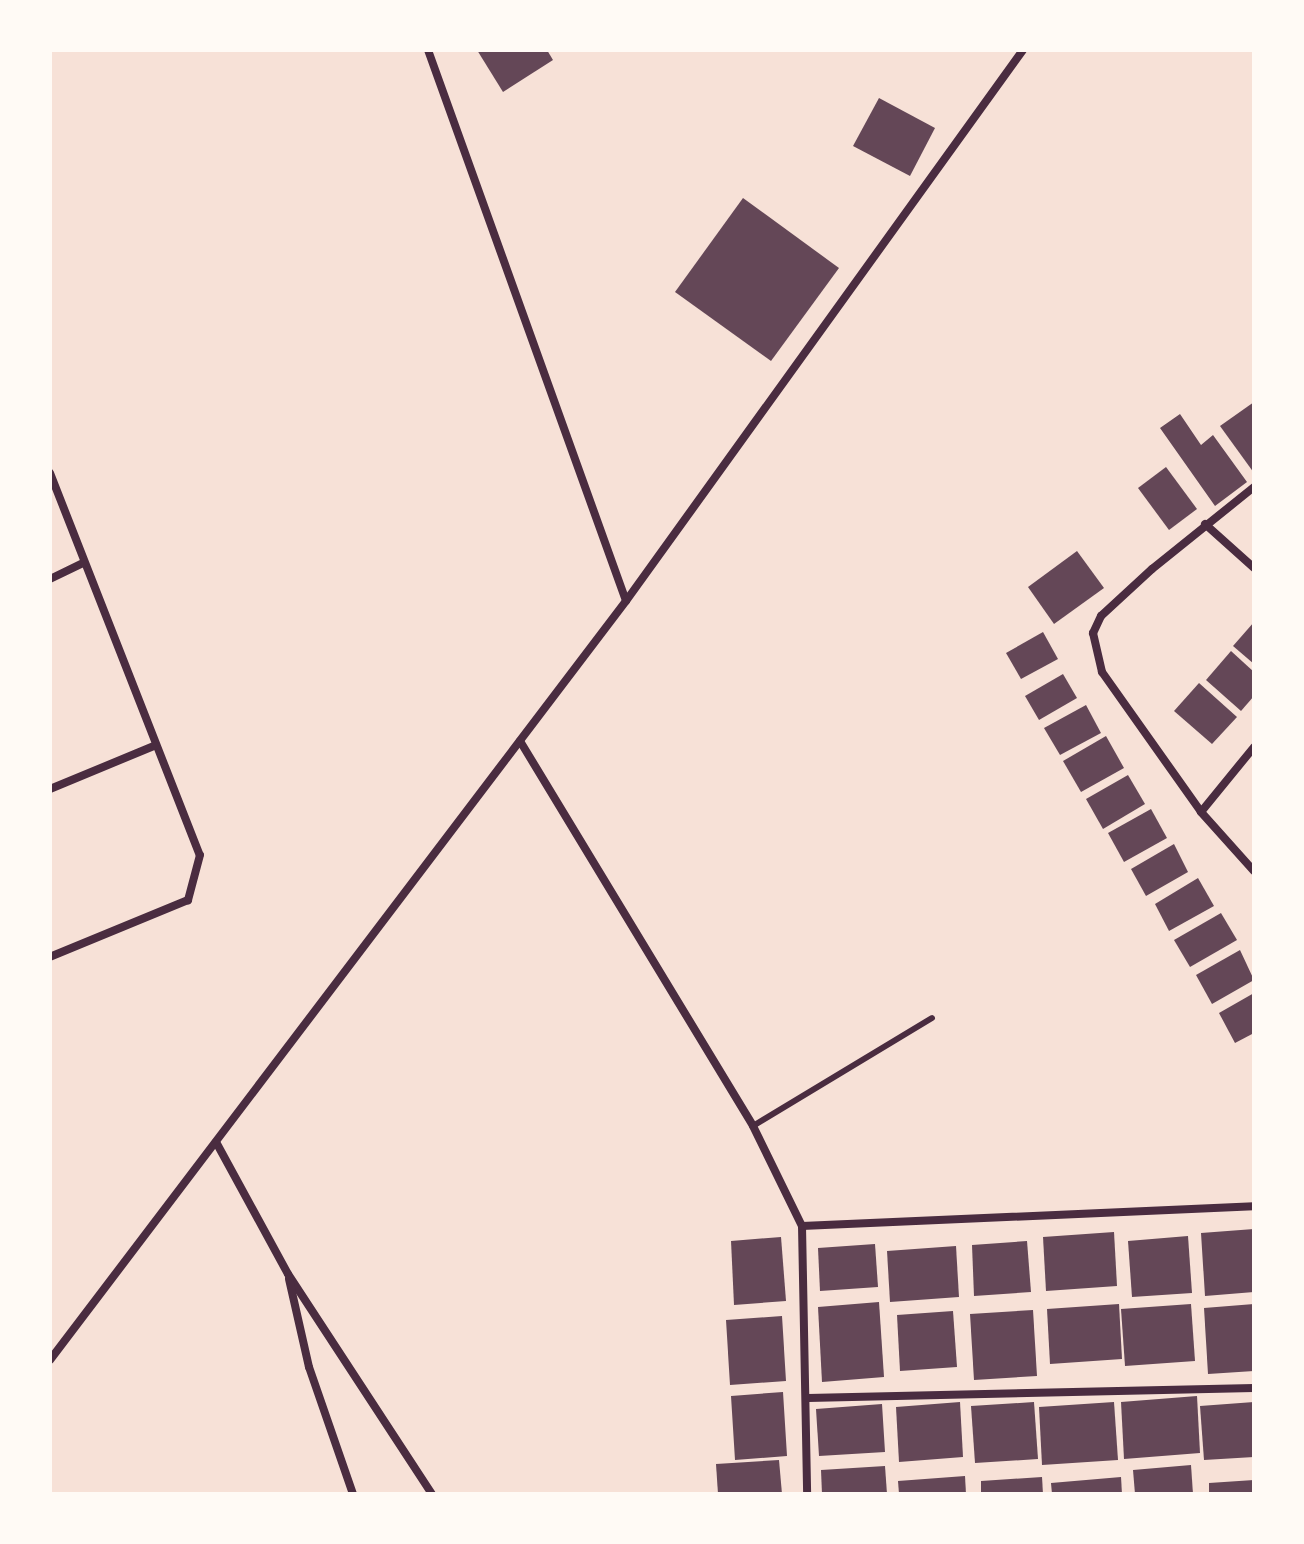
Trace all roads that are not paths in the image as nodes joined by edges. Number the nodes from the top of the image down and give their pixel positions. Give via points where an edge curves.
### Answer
1 (428, 50) edge
2 (1023, 50) edge
3 (50, 473) edge
4 (1254, 487) edge
5 (1205, 524) junction
6 (83, 563) junction
7 (1254, 568) edge
8 (50, 579) edge
9 (626, 601) junction
10 (520, 741) junction
11 (154, 746) junction
12 (1254, 747) edge
13 (50, 789) edge
14 (1201, 812) junction
15 (1254, 871) edge
16 (50, 957) edge
17 (932, 1018) dead end
18 (753, 1126) junction
19 (216, 1142) junction
20 (1254, 1206) edge
21 (802, 1226) junction
22 (288, 1274) junction
23 (50, 1360) edge
24 (1254, 1388) edge
25 (808, 1398) junction
26 (353, 1494) edge
27 (432, 1494) edge
28 (807, 1494) edge

1 - 9 street
2 - 9 street
3 - 6 street
4 - 5 street
5 - 7 street
5 - 14 street via 1101,616 1093,633 1102,672
6 - 8 street
6 - 11 street
9 - 10 street
10 - 18 street
10 - 19 street
11 - 13 street
11 - 16 street via 200,855 188,900
12 - 14 street
14 - 15 street
17 - 18 lane
18 - 21 street
19 - 22 street
19 - 23 street
20 - 21 street
21 - 25 street
22 - 26 street via 309,1367
22 - 27 street
24 - 25 street
25 - 28 street

